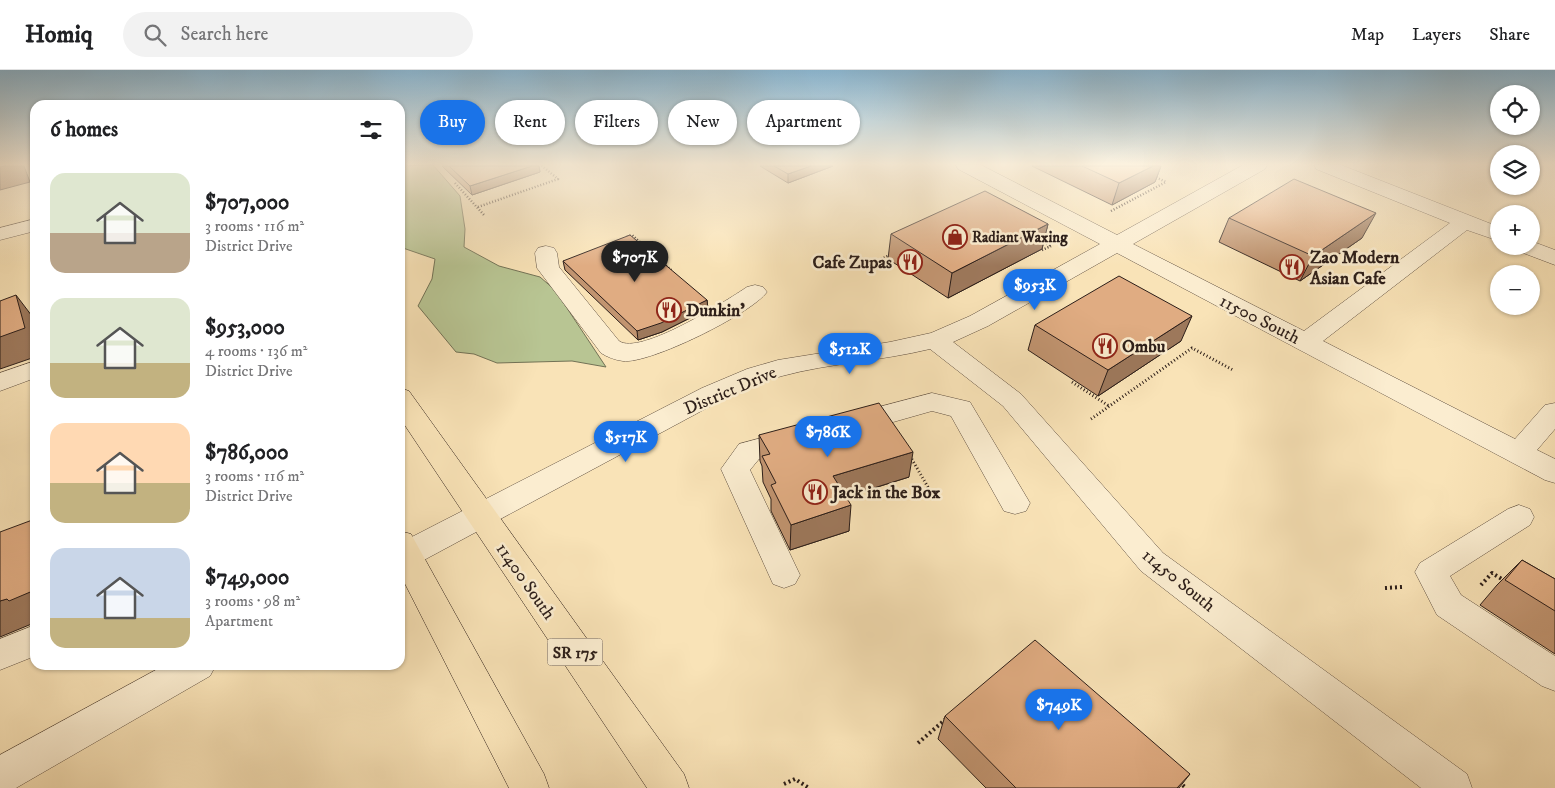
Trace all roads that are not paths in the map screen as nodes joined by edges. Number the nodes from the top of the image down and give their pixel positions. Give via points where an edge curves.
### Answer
1 (1028, 199) edge
2 (1199, 199) edge
3 (1405, 199) edge
4 (1464, 222) junction
5 (30, 226) edge
6 (1490, 232) edge
7 (0, 234) edge
8 (1117, 244) junction
9 (1540, 252) edge
10 (546, 253) dead end
11 (1555, 258) edge
12 (755, 292) dead end
13 (935, 340) junction
14 (1305, 342) junction
15 (30, 372) edge
16 (0, 382) edge
17 (405, 403) edge
18 (1555, 412) edge
19 (1518, 452) junction
20 (1555, 472) edge
21 (1015, 503) dead end
22 (480, 515) junction
23 (1519, 517) dead end
24 (405, 551) edge
25 (405, 558) edge
26 (784, 575) dead end
27 (30, 642) edge
28 (0, 655) edge
29 (189, 670) edge
30 (1555, 675) edge
31 (0, 776) edge
32 (530, 788) edge
33 (670, 788) edge
34 (1453, 788) edge

1 - 8 street, 11500 South
2 - 8 street, District Drive
3 - 4 street
4 - 6 street
4 - 14 street
5 - 7 street
8 - 13 street, District Drive via 979,320
8 - 14 street, 11500 South
9 - 11 street
10 - 12 street via 548,268 610,347 624,354 654,347 722,314
13 - 22 street, District Drive via 793,364 755,376 686,408
13 - 34 street, 11450 South via 1012,400 1152,562
14 - 19 street, 11500 South
15 - 16 street
17 - 22 main road, 11400 South / SR 175
18 - 19 street
19 - 20 street, 11500 South
21 - 26 street via 961,409 932,402 749,451 734,469
22 - 24 street, District Drive
22 - 33 main road, 11400 South / SR 175
23 - 30 street via 1431,572 1449,605
25 - 32 main road
27 - 28 street
29 - 31 street

